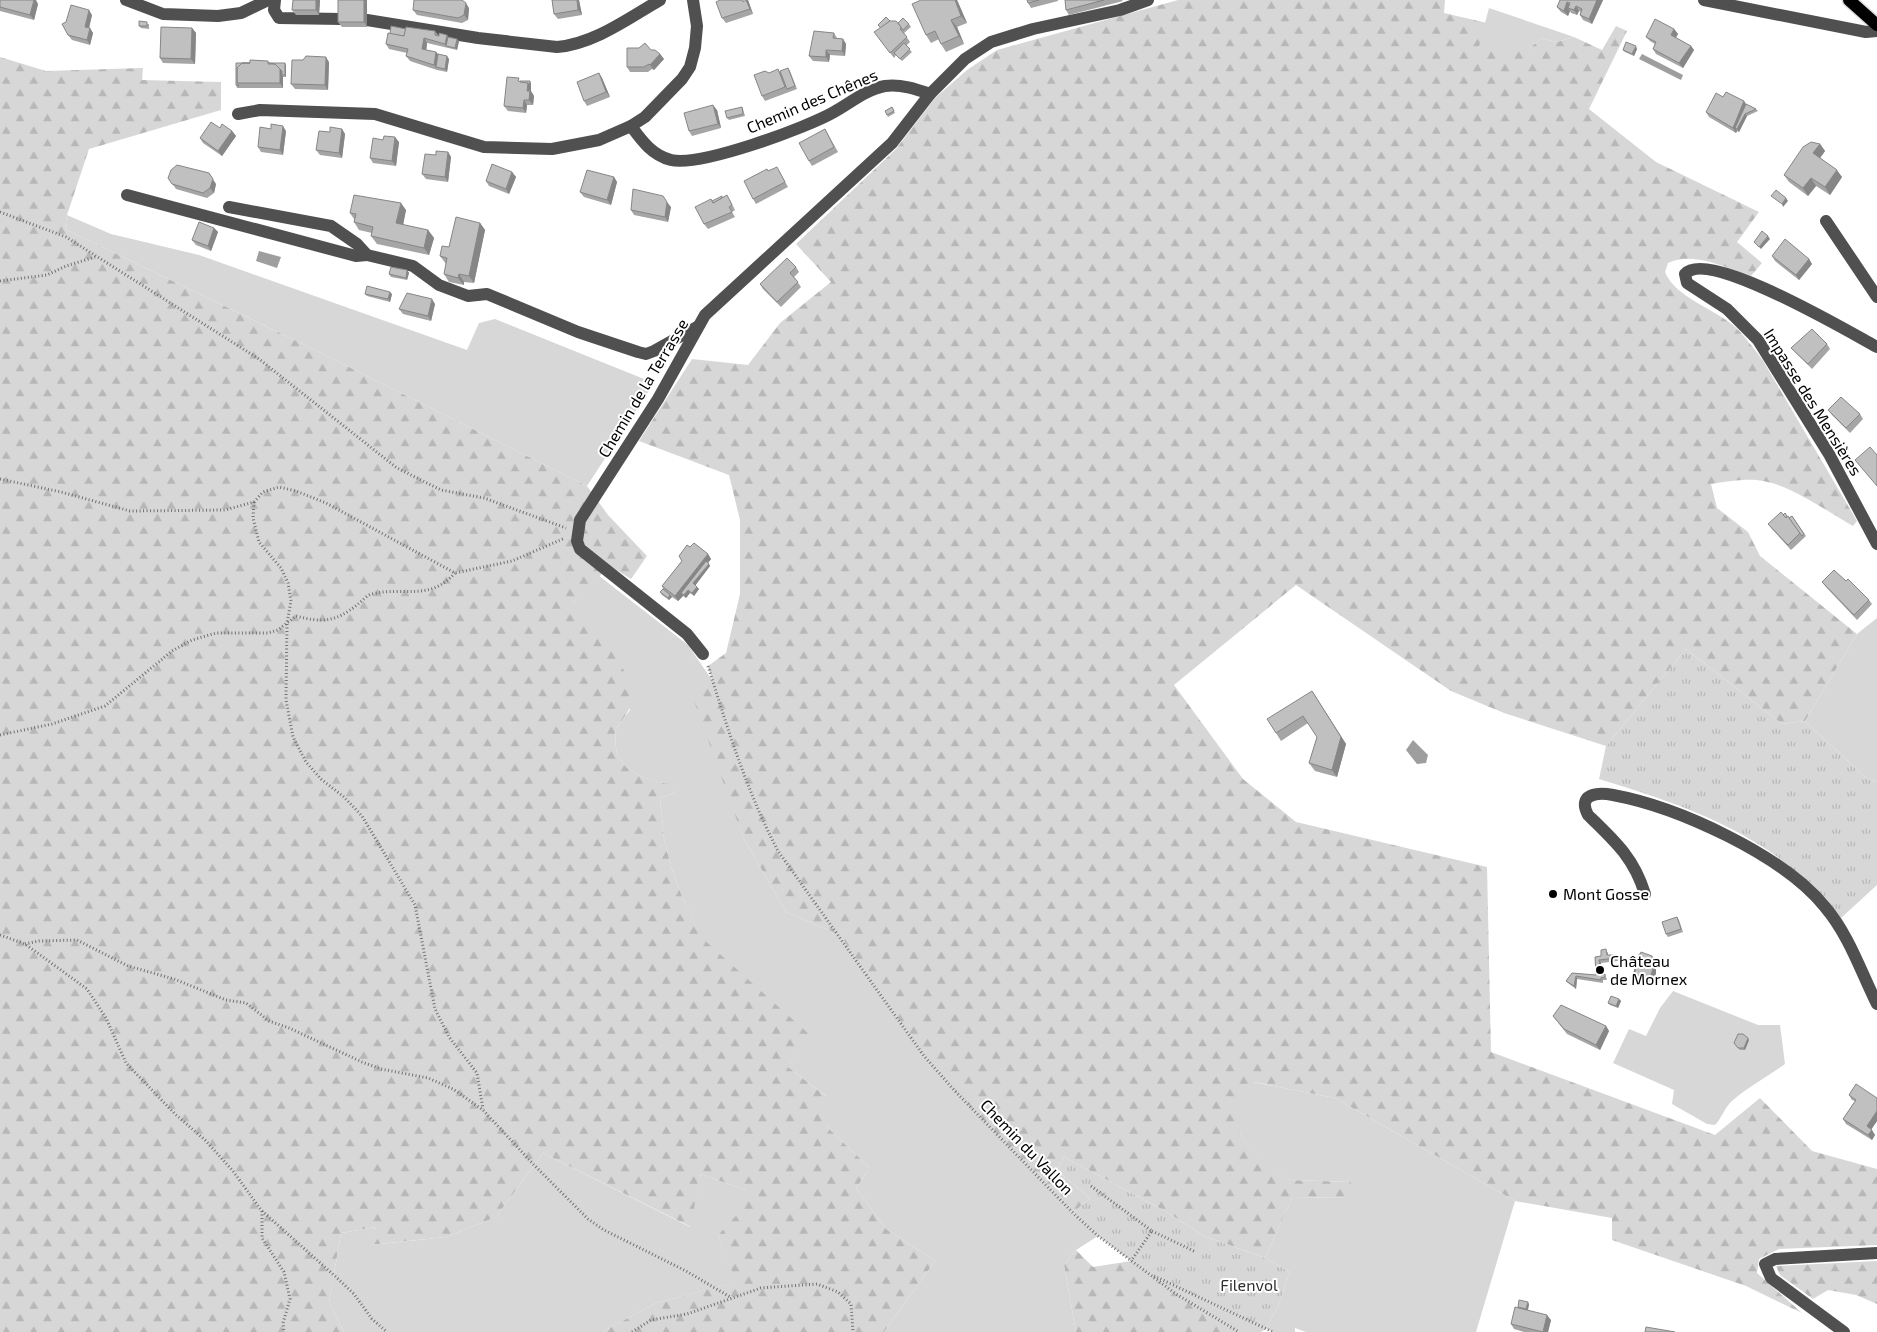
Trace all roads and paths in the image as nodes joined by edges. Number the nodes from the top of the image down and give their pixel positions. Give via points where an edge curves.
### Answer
1 (126, 0) edge
2 (268, 0) edge
3 (275, 0) edge
4 (660, 0) edge
5 (692, 0) edge
6 (1148, 0) edge
7 (1704, 0) edge
8 (1849, 0) edge
9 (342, 19) edge
10 (367, 20) dead end
11 (1877, 25) edge
12 (1877, 31) edge
13 (930, 94) junction
14 (238, 114) dead end
15 (631, 126) junction
16 (127, 195) dead end
17 (229, 207) dead end
18 (0, 212) edge
19 (1826, 221) dead end
20 (367, 255) junction
21 (96, 257) junction
22 (0, 281) edge
23 (1877, 297) edge
24 (697, 327) junction
25 (1877, 347) edge
26 (0, 479) edge
27 (254, 502) junction
28 (577, 531) junction
29 (1877, 544) edge
30 (454, 573) junction
31 (287, 622) junction
32 (703, 654) joint
33 (0, 735) edge
34 (1645, 894) dead end
35 (0, 935) edge
36 (25, 944) junction
37 (1877, 1004) edge
38 (483, 1110) junction
39 (1091, 1186) dead end
40 (262, 1210) junction
41 (1152, 1231) junction
42 (1196, 1252) dead end
43 (1877, 1253) edge
44 (1131, 1261) junction
45 (1147, 1273) junction
46 (730, 1297) junction
47 (1265, 1330) edge
48 (284, 1332) edge
49 (388, 1332) edge
50 (632, 1332) edge
51 (853, 1332) edge
52 (1239, 1332) edge
53 (1273, 1332) edge
54 (1844, 1332) edge

1 - 2 street via 163,14 218,16 241,13
3 - 9 street via 274,10 279,18
4 - 10 street via 613,28 567,46 538,46
5 - 15 street via 697,37 690,66 671,92
6 - 13 street, Chemin de la Terrasse via 991,42 965,59
7 - 12 street via 1866,32
8 - 11 main road
13 - 15 street, Chemin des Chênes via 906,86 884,86 786,133 688,160 674,161 659,156
13 - 24 street, Chemin de la Terrasse via 892,143 714,305
14 - 15 street via 260,110 374,114 484,147 535,149 600,140
16 - 20 street via 356,256
17 - 20 street via 331,226
18 - 21 path via 66,237
19 - 23 street
20 - 24 street via 413,266 439,285 468,296 487,294 578,332 646,354
21 - 22 path via 47,275
21 - 28 path via 259,359 397,468 442,490 484,498
24 - 28 street, Chemin de la Terrasse via 658,399 580,520
25 - 29 street, Impasse des Mensières via 1804,306 1764,288 1699,268 1691,268 1685,274 1687,283 1727,309 1758,340 1828,454
26 - 27 path via 130,511 225,510
27 - 30 path via 263,492 279,487 296,491 326,503
27 - 31 path via 253,518 259,542 281,568 288,583 291,601
28 - 30 path via 512,560
28 - 32 street via 576,541 580,549 687,634
30 - 31 path via 446,583 431,591 371,594 348,612 332,619 316,621 296,616
31 - 33 path via 268,633 216,633 192,640 172,651 105,706 52,724
31 - 38 path via 286,700 293,737 306,762 362,816 415,905 435,1008 449,1037 477,1073
32 - 44 path, Chemin du Vallon via 738,762 778,851 924,1056 1073,1213
34 - 37 street via 1639,873 1622,847 1588,815 1586,801 1591,795 1599,792 1625,797 1674,812 1744,844 1782,870 1826,907 1849,942
35 - 36 path
36 - 38 path via 40,940 77,940 128,966 174,979 226,1000 246,1003 269,1021 362,1062 428,1078 453,1089
36 - 40 path via 87,990 106,1018 126,1063 205,1140
38 - 46 path via 588,1219
39 - 41 path
40 - 48 path via 262,1238 284,1272 290,1299 283,1323
40 - 49 path via 354,1294 372,1319
41 - 42 path
41 - 44 path
43 - 54 street via 1775,1259 1765,1264 1771,1278
44 - 45 path, Chemin du Vallon
45 - 47 path
45 - 52 path, Chemin du Vallon
46 - 50 path via 687,1314 651,1320
46 - 51 path via 761,1288 817,1284 838,1292 851,1304
47 - 53 path

